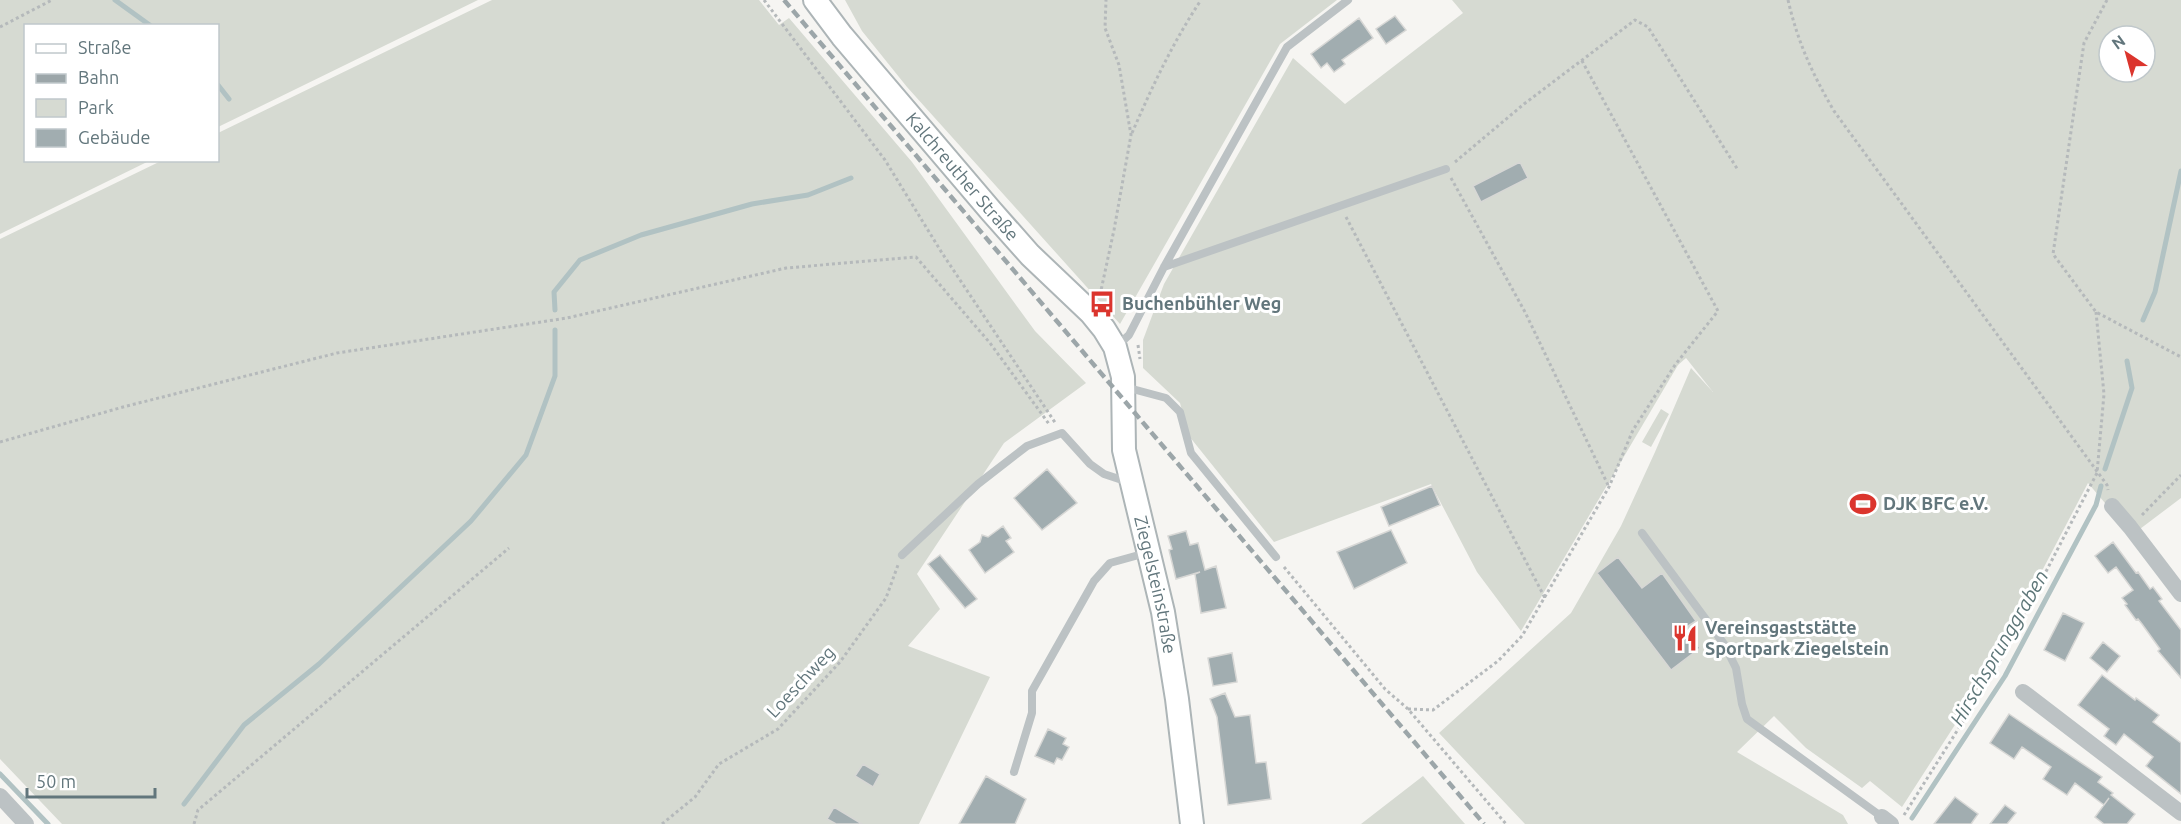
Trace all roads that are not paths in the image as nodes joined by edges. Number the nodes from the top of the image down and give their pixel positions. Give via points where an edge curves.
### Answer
1 (815, 0) edge
2 (1348, 0) edge
3 (1446, 169) road end
4 (1164, 267) junction
5 (1115, 347) junction
6 (1123, 386) junction
7 (1131, 483) junction
8 (2112, 506) road end
9 (1642, 533) dead end
10 (1150, 552) junction
11 (902, 555) road end
12 (1276, 557) road end
13 (2181, 594) edge
14 (2023, 692) dead end
15 (1014, 772) dead end
16 (1, 799) edge
17 (2181, 813) edge
18 (1886, 821) edge
19 (26, 824) edge
20 (1192, 824) edge

1 - 5 street, Kalchreuther Straße via 991,211 1091,313
2 - 4 lane via 1287,47
3 - 4 lane
4 - 5 lane via 1129,335
5 - 6 street, Ziegelsteinstraße
6 - 7 street, Ziegelsteinstraße via 1123,437
6 - 12 lane via 1166,398 1180,412 1191,453
7 - 10 street, Ziegelsteinstraße
7 - 11 lane via 1104,474 1059,434 1027,446 978,484
8 - 13 street
9 - 18 lane via 1724,644 1736,668 1747,719
10 - 15 lane via 1110,563 1094,581 1032,691 1032,713
10 - 20 street, Ziegelsteinstraße via 1178,699
14 - 17 street
16 - 19 street

